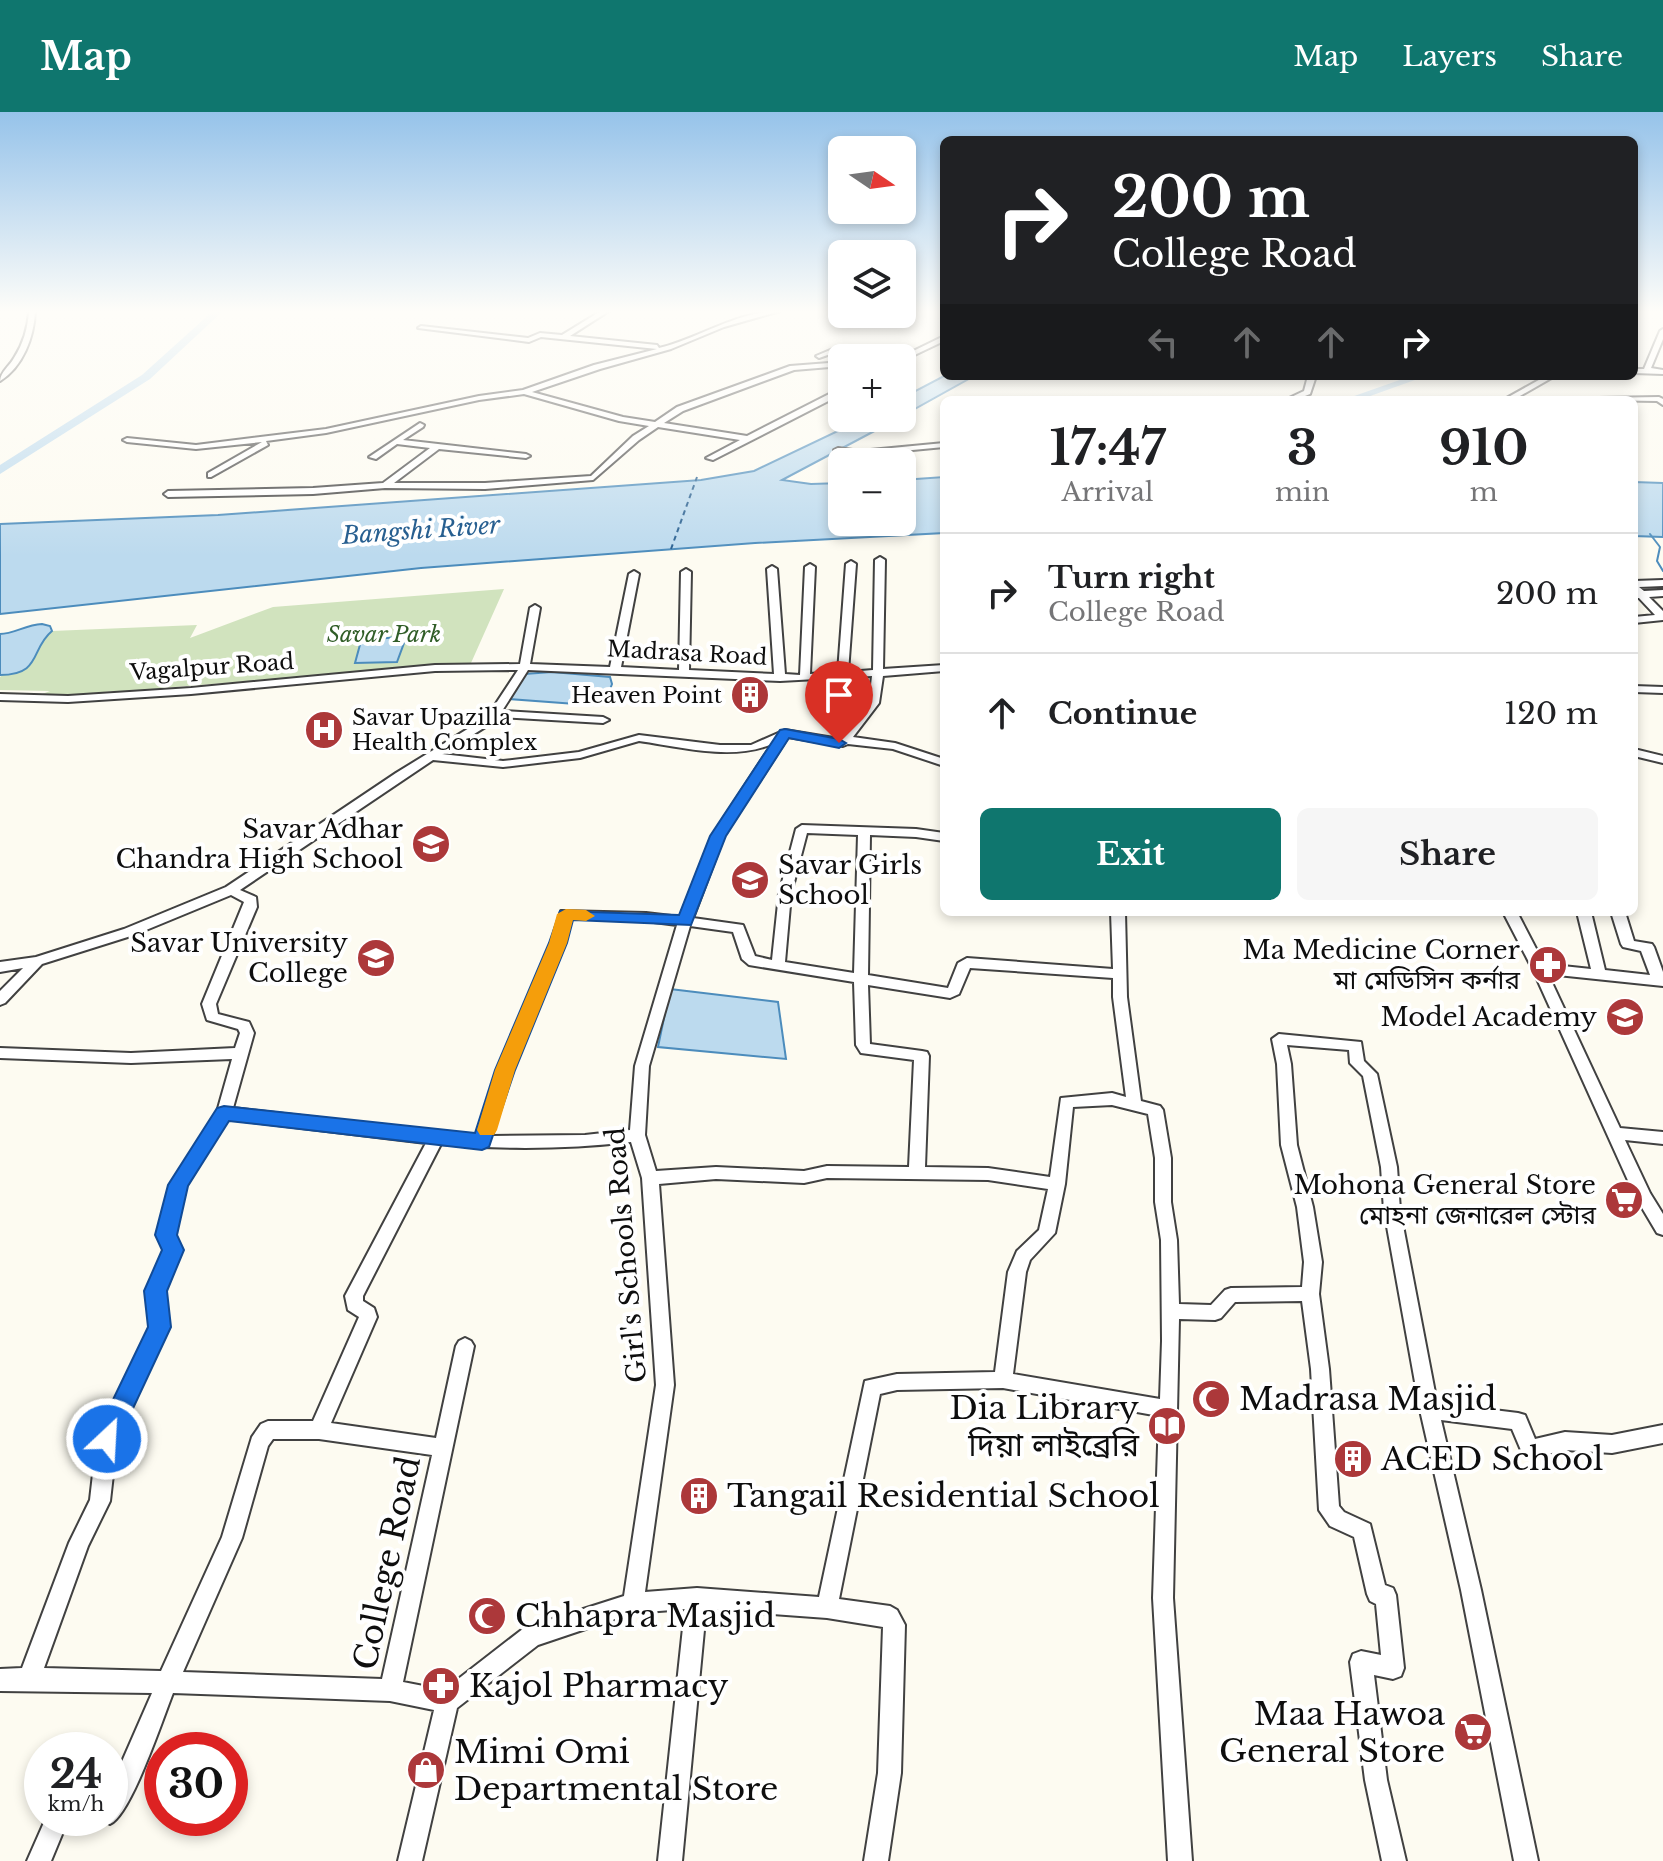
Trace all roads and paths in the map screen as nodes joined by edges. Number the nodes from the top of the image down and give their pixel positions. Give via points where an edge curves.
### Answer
1 (519, 393) edge
2 (526, 393) edge
3 (719, 393) edge
4 (828, 398) edge
5 (1638, 400) edge
6 (1662, 400) edge
7 (420, 425) dead end
8 (655, 425) junction
9 (271, 438) junction
10 (749, 439) junction
11 (127, 440) dead end
12 (397, 442) junction
13 (940, 445) edge
14 (436, 447) junction
15 (913, 448) edge
16 (526, 456) dead end
17 (373, 457) dead end
18 (710, 458) dead end
19 (211, 475) dead end
20 (385, 485) junction
21 (168, 494) dead end
22 (880, 560) dead end
23 (851, 564) dead end
24 (810, 567) dead end
25 (772, 569) dead end
26 (686, 572) dead end
27 (634, 574) dead end
28 (1638, 575) edge
29 (1662, 578) edge
30 (1638, 589) edge
31 (1638, 590) edge
32 (1638, 592) edge
33 (1663, 593) edge
34 (535, 608) dead end
35 (1663, 617) edge
36 (1638, 620) edge
37 (940, 668) edge
38 (524, 669) junction
39 (615, 669) junction
40 (684, 673) junction
41 (878, 673) junction
42 (843, 675) junction
43 (780, 678) junction
44 (805, 678) junction
45 (1638, 689) edge
46 (1663, 690) edge
47 (0, 697) edge
48 (496, 714) junction
49 (603, 720) dead end
50 (785, 733) junction
51 (847, 740) junction
52 (1638, 753) edge
53 (432, 756) junction
54 (1663, 760) edge
55 (940, 762) edge
56 (864, 832) junction
57 (940, 836) edge
58 (231, 890) junction
59 (1118, 916) edge
60 (1512, 916) edge
61 (1585, 916) edge
62 (1619, 916) edge
63 (685, 921) junction
64 (37, 961) junction
65 (778, 965) junction
66 (0, 967) edge
67 (1539, 968) junction
68 (1120, 974) junction
69 (1599, 974) junction
70 (860, 978) junction
71 (1661, 981) edge
72 (0, 1000) edge
73 (0, 1053) edge
74 (239, 1053) junction
75 (1134, 1103) junction
76 (224, 1113) junction
77 (1615, 1133) junction
78 (637, 1135) junction
79 (436, 1138) junction
80 (1663, 1138) edge
81 (482, 1142) junction
82 (917, 1173) junction
83 (650, 1178) junction
84 (1057, 1184) junction
85 (1663, 1228) edge
86 (1310, 1294) junction
87 (1170, 1311) junction
88 (465, 1346) dead end
89 (1003, 1380) junction
90 (1169, 1409) junction
91 (1429, 1410) junction
92 (319, 1430) junction
93 (1663, 1434) edge
94 (443, 1448) junction
95 (697, 1598) junction
96 (633, 1603) junction
97 (827, 1608) junction
98 (29, 1679) junction
99 (0, 1680) edge
100 (167, 1682) junction
101 (390, 1690) junction
102 (447, 1702) junction
103 (128, 1777) edge
104 (50, 1836) edge
105 (39, 1861) edge
106 (410, 1861) edge
107 (670, 1861) edge
108 (876, 1861) edge
109 (1180, 1861) edge
110 (1394, 1861) edge
111 (1526, 1861) edge

1 - 9 street
2 - 8 street
3 - 8 street
4 - 10 street
5 - 6 street
7 - 12 street
8 - 10 street
8 - 20 street via 593,478 485,486
9 - 11 street via 196,447
9 - 19 street
10 - 18 street
12 - 14 street
12 - 17 street
13 - 15 street
14 - 16 street
14 - 20 street
20 - 21 street
22 - 41 street
23 - 42 street
24 - 44 street
25 - 43 street
26 - 40 street
27 - 39 street
28 - 29 street
29 - 30 street
31 - 33 street
32 - 35 street
34 - 38 street
35 - 36 street
37 - 41 street, Madrasa Road
38 - 39 street, Madrasa Road
38 - 47 street, Vagalpur Road via 435,668 68,699
38 - 48 street
39 - 40 street, Madrasa Road
40 - 43 street, Madrasa Road
41 - 42 street, Madrasa Road
41 - 51 street via 874,703
42 - 44 street, Madrasa Road
43 - 44 street, Madrasa Road
45 - 46 street
48 - 49 street
48 - 53 street
50 - 51 street via 834,743
50 - 53 street via 753,748 639,738 580,755 503,764
50 - 63 street, Girl's Schools Road via 718,836
51 - 55 street via 895,746
52 - 54 street
53 - 58 street
56 - 57 street
56 - 65 street via 802,829 785,894
56 - 70 street
58 - 64 street via 151,925
58 - 74 street via 251,900 250,907 209,1004 212,1017 244,1026 247,1033
59 - 68 street
60 - 67 street
61 - 69 street
62 - 71 street via 1628,944 1647,947
63 - 65 street via 738,928 749,959
63 - 78 street, Girl's Schools Road via 642,1066
63 - 81 street via 566,914
64 - 66 street
64 - 72 street
65 - 70 street
67 - 69 street
67 - 77 street
68 - 70 street via 967,963 950,993
68 - 75 street
69 - 71 street
70 - 82 street via 864,1048 923,1058
73 - 74 street via 131,1058
74 - 76 street
75 - 84 street via 1066,1102
75 - 87 street via 1155,1110 1159,1127
76 - 79 street
76 - 98 street via 178,1185 166,1235 173,1250 156,1291 159,1327 107,1439 100,1501
77 - 80 street
77 - 85 street
78 - 81 street
78 - 83 street, Girl's Schools Road
79 - 81 street
79 - 92 street via 354,1296 354,1305 368,1317
82 - 83 street
82 - 84 street via 988,1174
83 - 96 street, Girl's Schools Road via 665,1385
84 - 89 street via 1047,1233 1023,1256 1017,1272
86 - 87 street via 1231,1295 1215,1313
86 - 91 street via 1313,1262 1289,1145 1279,1043 1285,1038 1356,1046 1357,1063 1370,1074
86 - 110 street via 1329,1510 1363,1531 1377,1594 1386,1595 1393,1668 1361,1662 1376,1780
87 - 90 street
88 - 94 street
89 - 90 street
89 - 97 street via 872,1387
90 - 109 street via 1163,1598
91 - 93 street via 1518,1421 1530,1449 1565,1441 1612,1444
91 - 111 street
92 - 94 street, College Road
92 - 100 street, College Road via 268,1430 259,1443 232,1538
94 - 101 street, College Road
95 - 96 street
95 - 97 street
95 - 107 street
96 - 102 street via 532,1636
97 - 108 street via 890,1617 894,1625 892,1736
98 - 99 street
98 - 100 street
100 - 101 street
100 - 103 street
101 - 102 street, College Road
102 - 106 street
104 - 105 street

